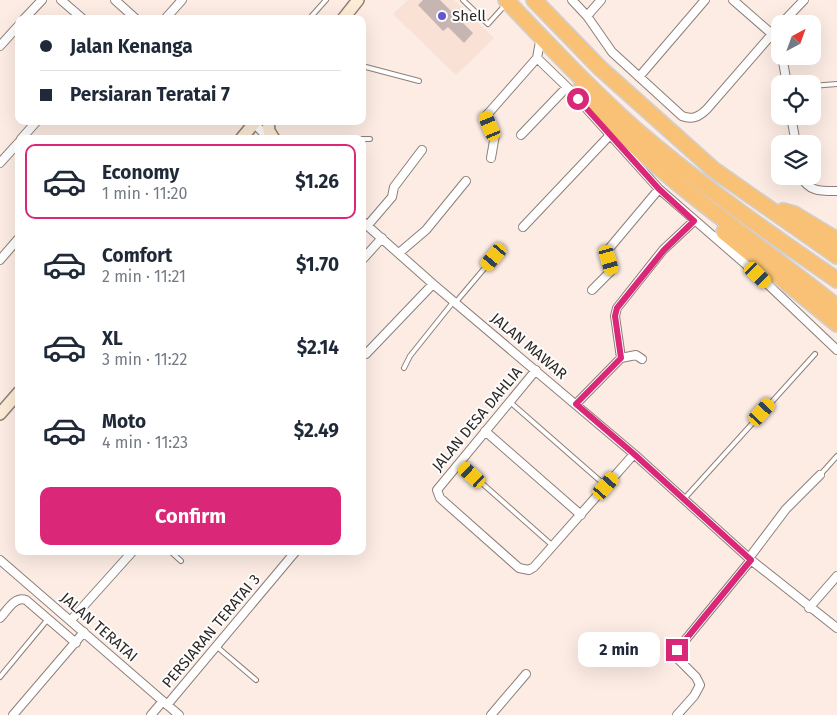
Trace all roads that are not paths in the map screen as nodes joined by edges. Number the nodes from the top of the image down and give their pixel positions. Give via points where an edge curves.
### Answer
1 (42, 0) edge
2 (61, 0) edge
3 (115, 0) edge
4 (182, 0) edge
5 (326, 0) edge
6 (358, 0) edge
7 (463, 0) edge
8 (534, 0) edge
9 (543, 0) edge
10 (572, 0) edge
11 (601, 0) edge
12 (705, 0) edge
13 (733, 0) edge
14 (804, 0) edge
15 (507, 1) edge
16 (28, 15) edge
17 (78, 15) edge
18 (129, 15) edge
19 (169, 15) edge
20 (313, 15) edge
21 (346, 15) edge
22 (790, 15) edge
23 (587, 16) junction
24 (15, 29) edge
25 (771, 33) edge
26 (771, 35) edge
27 (541, 36) junction
28 (0, 46) edge
29 (537, 58) junction
30 (568, 65) junction
31 (366, 67) edge
32 (600, 68) junction
33 (639, 77) junction
34 (419, 81) dead end
35 (837, 84) edge
36 (821, 85) edge
37 (567, 87) junction
38 (33, 125) edge
39 (252, 125) edge
40 (257, 125) edge
41 (25, 135) edge
42 (244, 135) edge
43 (266, 135) edge
44 (521, 135) dead end
45 (610, 135) junction
46 (366, 138) edge
47 (370, 138) dead end
48 (15, 146) edge
49 (422, 150) dead end
50 (491, 158) dead end
51 (0, 163) edge
52 (672, 180) junction
53 (466, 181) dead end
54 (807, 185) edge
55 (659, 189) junction
56 (837, 191) edge
57 (765, 206) junction
58 (694, 221) junction
59 (366, 222) edge
60 (366, 224) edge
61 (523, 227) dead end
62 (382, 238) junction
63 (837, 240) edge
64 (15, 242) edge
65 (399, 253) junction
66 (366, 256) edge
67 (837, 256) edge
68 (494, 257) dead end
69 (0, 260) edge
70 (837, 280) edge
71 (433, 284) junction
72 (592, 290) dead end
73 (455, 302) junction
74 (837, 307) edge
75 (837, 324) edge
76 (837, 350) edge
77 (366, 354) dead end
78 (815, 354) dead end
79 (621, 358) junction
80 (642, 359) dead end
81 (404, 368) dead end
82 (536, 370) junction
83 (15, 397) edge
84 (510, 402) junction
85 (576, 404) junction
86 (0, 414) edge
87 (485, 431) junction
88 (634, 454) junction
89 (837, 456) edge
90 (459, 463) junction
91 (820, 475) joint
92 (606, 486) junction
93 (683, 499) junction
94 (581, 516) junction
95 (554, 546) junction
96 (129, 555) edge
97 (174, 555) edge
98 (293, 555) edge
99 (750, 559) junction
100 (0, 560) edge
101 (181, 561) dead end
102 (837, 576) edge
103 (809, 608) junction
104 (0, 618) edge
105 (48, 619) junction
106 (71, 620) junction
107 (837, 628) edge
108 (84, 632) junction
109 (76, 643) junction
110 (216, 646) junction
111 (526, 674) dead end
112 (0, 677) edge
113 (256, 680) dead end
114 (165, 703) junction
115 (14, 715) edge
116 (151, 715) edge
117 (179, 715) edge
118 (491, 715) edge
119 (677, 715) edge

1 - 16 street
2 - 17 street
3 - 18 street
4 - 19 street
5 - 20 lane
6 - 21 street
7 - 15 lane via 488,24
8 - 32 highway
9 - 32 highway
10 - 23 street
11 - 23 street
12 - 33 street
13 - 25 street
14 - 22 street
15 - 27 highway
23 - 33 street via 612,52
24 - 28 street
26 - 33 street via 702,113 692,118 682,116
27 - 29 street
27 - 30 highway
29 - 37 street
29 - 50 street via 486,116 495,135
30 - 52 highway via 573,78 596,107
30 - 70 highway via 634,128 688,173 760,228
31 - 34 lane
32 - 57 highway via 714,170
35 - 36 lane
37 - 44 street
37 - 45 street
38 - 41 street
39 - 42 street
40 - 43 street
45 - 55 street
45 - 61 street
46 - 47 lane
48 - 51 street
49 - 59 street via 394,187 392,197
52 - 74 highway
52 - 75 highway via 698,211
53 - 65 street via 426,230
54 - 56 street via 816,190
55 - 58 street
55 - 72 street via 606,250 612,270
57 - 63 highway via 794,214
57 - 67 highway
58 - 76 street via 758,275
58 - 79 street via 664,250 617,308 615,316
60 - 62 street, JALAN MAWAR
62 - 65 street, JALAN MAWAR
62 - 66 street
64 - 69 street
65 - 71 street, JALAN MAWAR
68 - 73 lane
71 - 73 street, JALAN MAWAR
71 - 77 street
73 - 81 lane via 410,356
73 - 82 street, JALAN MAWAR
78 - 93 lane
79 - 80 street via 636,354
79 - 85 street
82 - 84 street, JALAN DESA DAHLIA
82 - 85 street, JALAN MAWAR
83 - 86 street
84 - 87 street, JALAN DESA DAHLIA
84 - 92 lane
85 - 88 street, JALAN MAWAR
87 - 90 street, JALAN DESA DAHLIA
87 - 94 street
88 - 92 street
88 - 93 street, JALAN MAWAR
89 - 91 lane
90 - 95 lane
90 - 95 street, JALAN DESA DAHLIA via 439,486 440,498 519,568 529,570 534,567
91 - 99 street via 786,509
92 - 94 street
93 - 99 street, JALAN MAWAR
94 - 95 street
96 - 106 street
97 - 101 lane
98 - 110 street, PERSIARAN TERATAI 3
99 - 103 street, JALAN MAWAR
99 - 119 street via 677,650 677,658 696,676 700,686
100 - 106 street, JALAN TERATAI
102 - 103 street
103 - 107 street, JALAN MAWAR
104 - 105 street via 21,598
105 - 109 street
105 - 112 lane
106 - 108 street, JALAN TERATAI
108 - 109 street
108 - 114 street, JALAN TERATAI
109 - 115 street
110 - 113 lane
110 - 114 street, PERSIARAN TERATAI 3
111 - 118 street
114 - 116 street, PERSIARAN TERATAI 3
114 - 117 street, JALAN TERATAI

